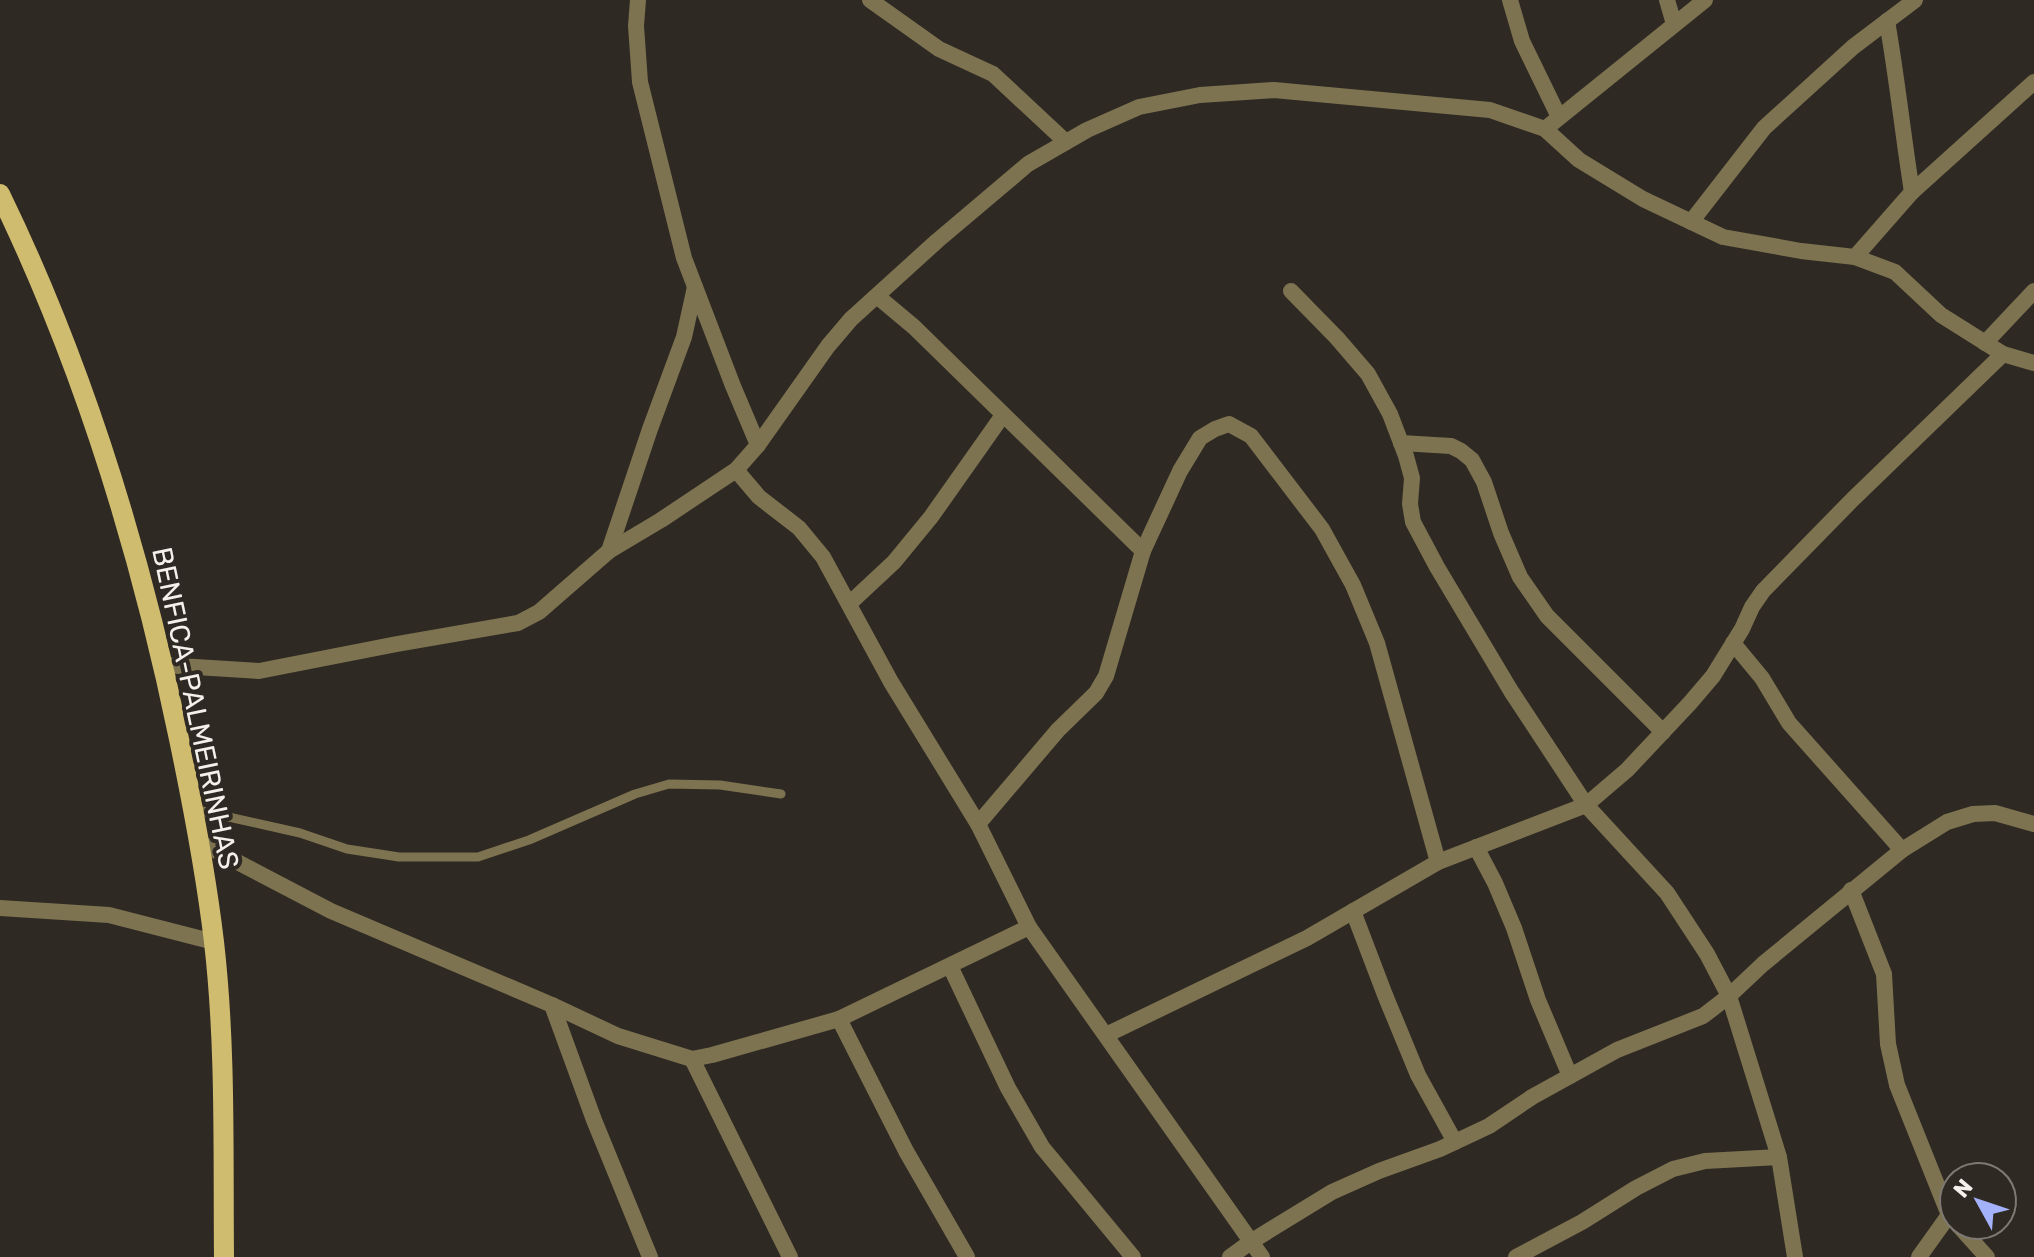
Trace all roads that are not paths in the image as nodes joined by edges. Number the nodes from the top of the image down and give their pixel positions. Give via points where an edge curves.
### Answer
1 (638, 0) edge
2 (870, 0) edge
3 (1510, 0) edge
4 (1667, 0) edge
5 (1705, 0) edge
6 (1915, 0) edge
7 (1887, 21) junction
8 (1674, 24) junction
9 (2034, 82) edge
10 (1559, 117) junction
11 (1545, 129) junction
12 (1066, 142) junction
13 (1912, 192) junction
14 (0, 194) edge
15 (1691, 222) junction
16 (1855, 257) junction
17 (695, 286) junction
18 (1291, 291) dead end
19 (2034, 291) edge
20 (877, 296) junction
21 (1985, 343) junction
22 (2003, 354) junction
23 (2034, 363) edge
24 (1003, 415) junction
25 (1401, 443) junction
26 (758, 445) junction
27 (736, 470) junction
28 (609, 551) junction
29 (1143, 551) junction
30 (849, 604) junction
31 (1733, 643) junction
32 (163, 665) junction
33 (1663, 732) junction
34 (781, 794) dead end
35 (1586, 805) junction
36 (193, 809) junction
37 (978, 824) junction
38 (2034, 824) edge
39 (199, 842) junction
40 (1476, 847) junction
41 (1902, 850) junction
42 (1438, 862) junction
43 (1851, 890) junction
44 (0, 908) edge
45 (1353, 911) junction
46 (1029, 927) junction
47 (214, 942) junction
48 (950, 966) junction
49 (1729, 996) junction
50 (552, 1005) junction
51 (839, 1019) junction
52 (1106, 1035) junction
53 (692, 1059) junction
54 (1570, 1076) junction
55 (1455, 1142) junction
56 (1779, 1157) junction
57 (1938, 1182) edge
58 (1938, 1237) edge
59 (1252, 1241) junction
60 (1973, 1241) edge
61 (224, 1257) edge
62 (650, 1257) edge
63 (790, 1257) edge
64 (967, 1257) edge
65 (1133, 1257) edge
66 (1230, 1257) edge
67 (1262, 1257) edge
68 (1516, 1257) edge
69 (1795, 1257) edge
70 (1919, 1257) edge
71 (1987, 1257) edge

1 - 17 street via 640,82
2 - 12 street via 939,49 993,74
3 - 10 street via 1522,41
4 - 8 street
5 - 8 street
6 - 7 street
7 - 13 street
7 - 15 street via 1764,128
8 - 10 street
9 - 13 street
10 - 11 street
11 - 12 street via 1490,110 1274,90 1200,95 1139,107
11 - 15 street via 1579,160
12 - 20 street via 1028,164
13 - 16 street
14 - 32 main road, BENFICA-PALMEIRINHAS via 86,395
15 - 16 street via 1723,237
16 - 21 street via 1895,272 1941,315
17 - 26 street
17 - 28 street via 684,337
18 - 25 street via 1368,374
19 - 21 street
20 - 24 street
20 - 26 street via 828,346
21 - 22 street
22 - 23 street
22 - 31 street via 1763,591
24 - 29 street
24 - 30 street via 931,517
25 - 33 street via 1451,446 1472,460 1520,577 1547,616
25 - 35 street via 1412,478 1413,522 1511,691
26 - 27 street
27 - 28 street
27 - 30 street via 759,497 799,528 823,557
28 - 32 street via 539,612 518,623 259,671
29 - 37 street via 1106,676 1096,693
29 - 42 street via 1200,438 1229,424 1251,436 1322,529 1353,585 1377,643
30 - 37 street
31 - 33 street via 1713,676
31 - 41 street via 1789,723
32 - 36 main road, BENFICA-PALMEIRINHAS
33 - 35 street
34 - 36 lane via 669,784 478,857 399,857 347,849
35 - 40 street
35 - 49 street via 1667,893
36 - 39 main road, BENFICA-PALMEIRINHAS
37 - 46 street
38 - 41 street via 1995,813 1973,814 1947,822
39 - 47 main road, BENFICA-PALMEIRINHAS
39 - 50 street via 331,911
40 - 42 street
40 - 54 street via 1514,928
41 - 43 street
42 - 45 street
43 - 49 street
43 - 57 street via 1884,974 1888,1044 1897,1085
44 - 47 street via 109,915
45 - 52 street
45 - 55 street via 1418,1075
46 - 48 street
46 - 52 street
47 - 61 main road, BENFICA-PALMEIRINHAS
48 - 51 street
48 - 65 street via 1042,1147
49 - 54 street via 1703,1016 1617,1050
49 - 56 street
50 - 53 street via 618,1036
50 - 62 street
51 - 53 street
51 - 64 street
52 - 59 street
53 - 63 street
54 - 55 street
55 - 59 street via 1332,1192
56 - 68 street via 1705,1161 1673,1169
56 - 69 street
58 - 70 street
59 - 66 street
59 - 67 street
60 - 71 street

